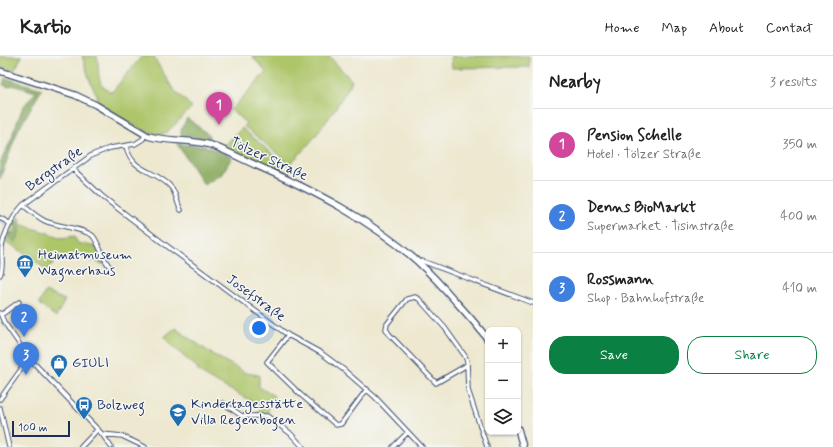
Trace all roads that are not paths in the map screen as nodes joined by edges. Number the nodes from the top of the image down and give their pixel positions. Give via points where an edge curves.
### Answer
1 (0, 72) edge
2 (145, 135) junction
3 (126, 146) junction
4 (73, 169) junction
5 (23, 205) junction
6 (181, 210) dead end
7 (0, 218) edge
8 (11, 224) junction
9 (419, 263) junction
10 (109, 266) dead end
11 (0, 275) edge
12 (19, 302) dead end
13 (533, 303) edge
14 (0, 314) edge
15 (2, 324) edge
16 (288, 335) junction
17 (485, 336) edge
18 (29, 358) junction
19 (467, 365) junction
20 (367, 389) junction
21 (0, 399) edge
22 (223, 403) dead end
23 (0, 408) edge
24 (98, 429) junction
25 (408, 432) junction
26 (102, 434) junction
27 (115, 435) junction
28 (520, 435) edge
29 (111, 445) edge
30 (9, 447) edge
31 (81, 447) edge
32 (145, 447) edge
33 (303, 447) edge
34 (394, 447) edge
35 (422, 447) edge
36 (487, 447) edge
37 (523, 447) edge

1 - 2 main road, Tölzer Straße via 75,95
2 - 3 street, Bergstraße via 139,142
2 - 9 main road, Tölzer Straße via 213,146 280,176 349,213 398,245
3 - 4 street, Bergstraße via 110,148 92,155
3 - 6 street via 131,160 136,165 165,181 172,188
4 - 5 street, Bergstraße
4 - 16 street, Josefstraße via 135,223
5 - 8 street, Bergstraße
5 - 10 street via 46,222 83,231 92,236
7 - 8 street
8 - 11 street, Bergstraße via 2,246
9 - 13 street via 422,260
9 - 17 main road, Tölzer Straße
12 - 14 street
14 - 15 street
15 - 18 street
16 - 20 street, Josefstraße via 321,353
16 - 20 street via 267,362 300,395 336,424 341,424
18 - 21 street
18 - 24 street
19 - 19 street via 465,356 445,328 415,297 407,299 386,327 389,334 436,383
19 - 36 street via 468,390
20 - 25 street, Josefstraße
22 - 33 street via 242,416 266,416 290,433
23 - 30 street
24 - 26 street
24 - 31 street
25 - 34 street
25 - 35 street, Josefstraße
26 - 27 street
26 - 29 street
27 - 29 street
27 - 32 street
28 - 37 main road

